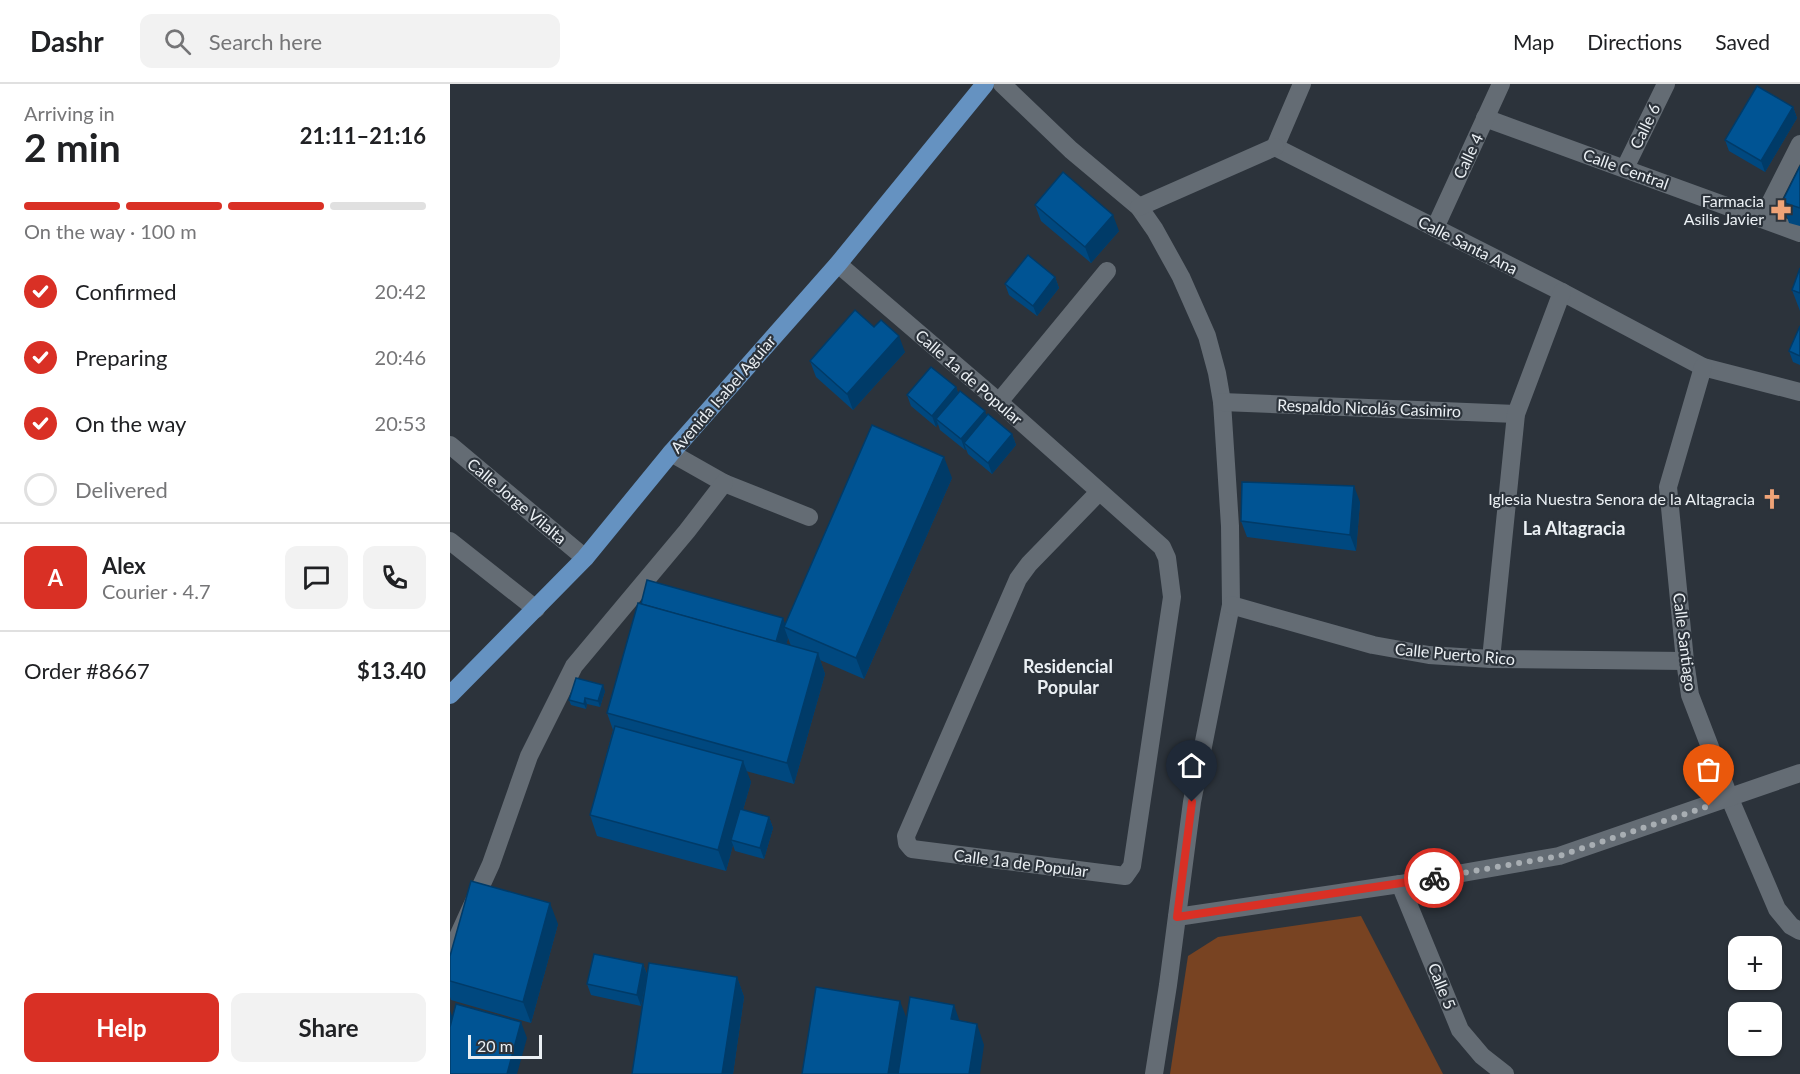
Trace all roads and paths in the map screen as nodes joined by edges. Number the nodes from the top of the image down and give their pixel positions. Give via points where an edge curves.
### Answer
1 (985, 84) edge
2 (1002, 84) edge
3 (1302, 84) edge
4 (1501, 84) edge
5 (1666, 84) edge
6 (1485, 118) junction
7 (1800, 144) edge
8 (1275, 147) junction
9 (1625, 168) junction
10 (1139, 207) junction
11 (1762, 219) junction
12 (1435, 228) junction
13 (1800, 233) edge
14 (838, 264) junction
15 (1107, 271) dead end
16 (1562, 292) junction
17 (1703, 367) junction
18 (1800, 392) edge
19 (999, 402) junction
20 (1222, 402) junction
21 (1516, 414) junction
22 (450, 445) edge
23 (671, 453) junction
24 (724, 483) junction
25 (1099, 492) junction
26 (808, 517) dead end
27 (450, 541) edge
28 (585, 558) junction
29 (1231, 605) junction
30 (536, 609) junction
31 (1491, 660) junction
32 (1685, 661) junction
33 (450, 695) edge
34 (1800, 773) edge
35 (1730, 799) junction
36 (1400, 884) junction
37 (1177, 917) junction
38 (1800, 931) edge
39 (450, 954) edge
40 (1154, 1074) edge
41 (1505, 1074) edge

1 - 14 main road, Avenida Isabel Aguiar
2 - 10 street via 1071,150
3 - 8 street
4 - 6 street, Calle 4
5 - 9 street, Calle 6
6 - 9 street, Calle Central
6 - 12 street, Calle 4
7 - 11 street
8 - 10 street
8 - 12 street, Calle Santa Ana
9 - 11 street, Calle Central
10 - 20 street via 1181,278 1207,336
11 - 13 street, Calle Central
12 - 16 street, Calle Santa Ana
14 - 19 street, Calle 1a de Popular
14 - 23 main road, Avenida Isabel Aguiar
15 - 19 street
16 - 17 street, Calle Santa Ana
16 - 21 street
17 - 18 street, Calle Santa Ana
17 - 32 street, Calle Santiago via 1668,487
19 - 25 street, Calle 1a de Popular
20 - 21 street, Respaldo Nicolás Casimiro
20 - 29 street
21 - 31 street
22 - 28 street, Calle Jorge Vilalta
23 - 24 street
23 - 28 main road, Avenida Isabel Aguiar
24 - 26 street
24 - 39 street via 574,666 530,756 490,864
25 - 25 street, Calle 1a de Popular via 1162,548 1172,591 1129,872 1125,876 912,849 906,836 1018,579
27 - 30 street
28 - 30 main road, Avenida Isabel Aguiar
29 - 31 street, Calle Puerto Rico via 1396,651
29 - 37 street via 1192,802
30 - 33 main road, Avenida Isabel Aguiar
31 - 32 street, Calle Puerto Rico
32 - 35 street, Calle Santiago via 1690,695
34 - 35 street
35 - 36 street via 1559,856
35 - 38 street, Calle Santiago via 1777,909
36 - 37 street
36 - 41 street, Calle 5 via 1460,1030 1482,1056
37 - 40 street

